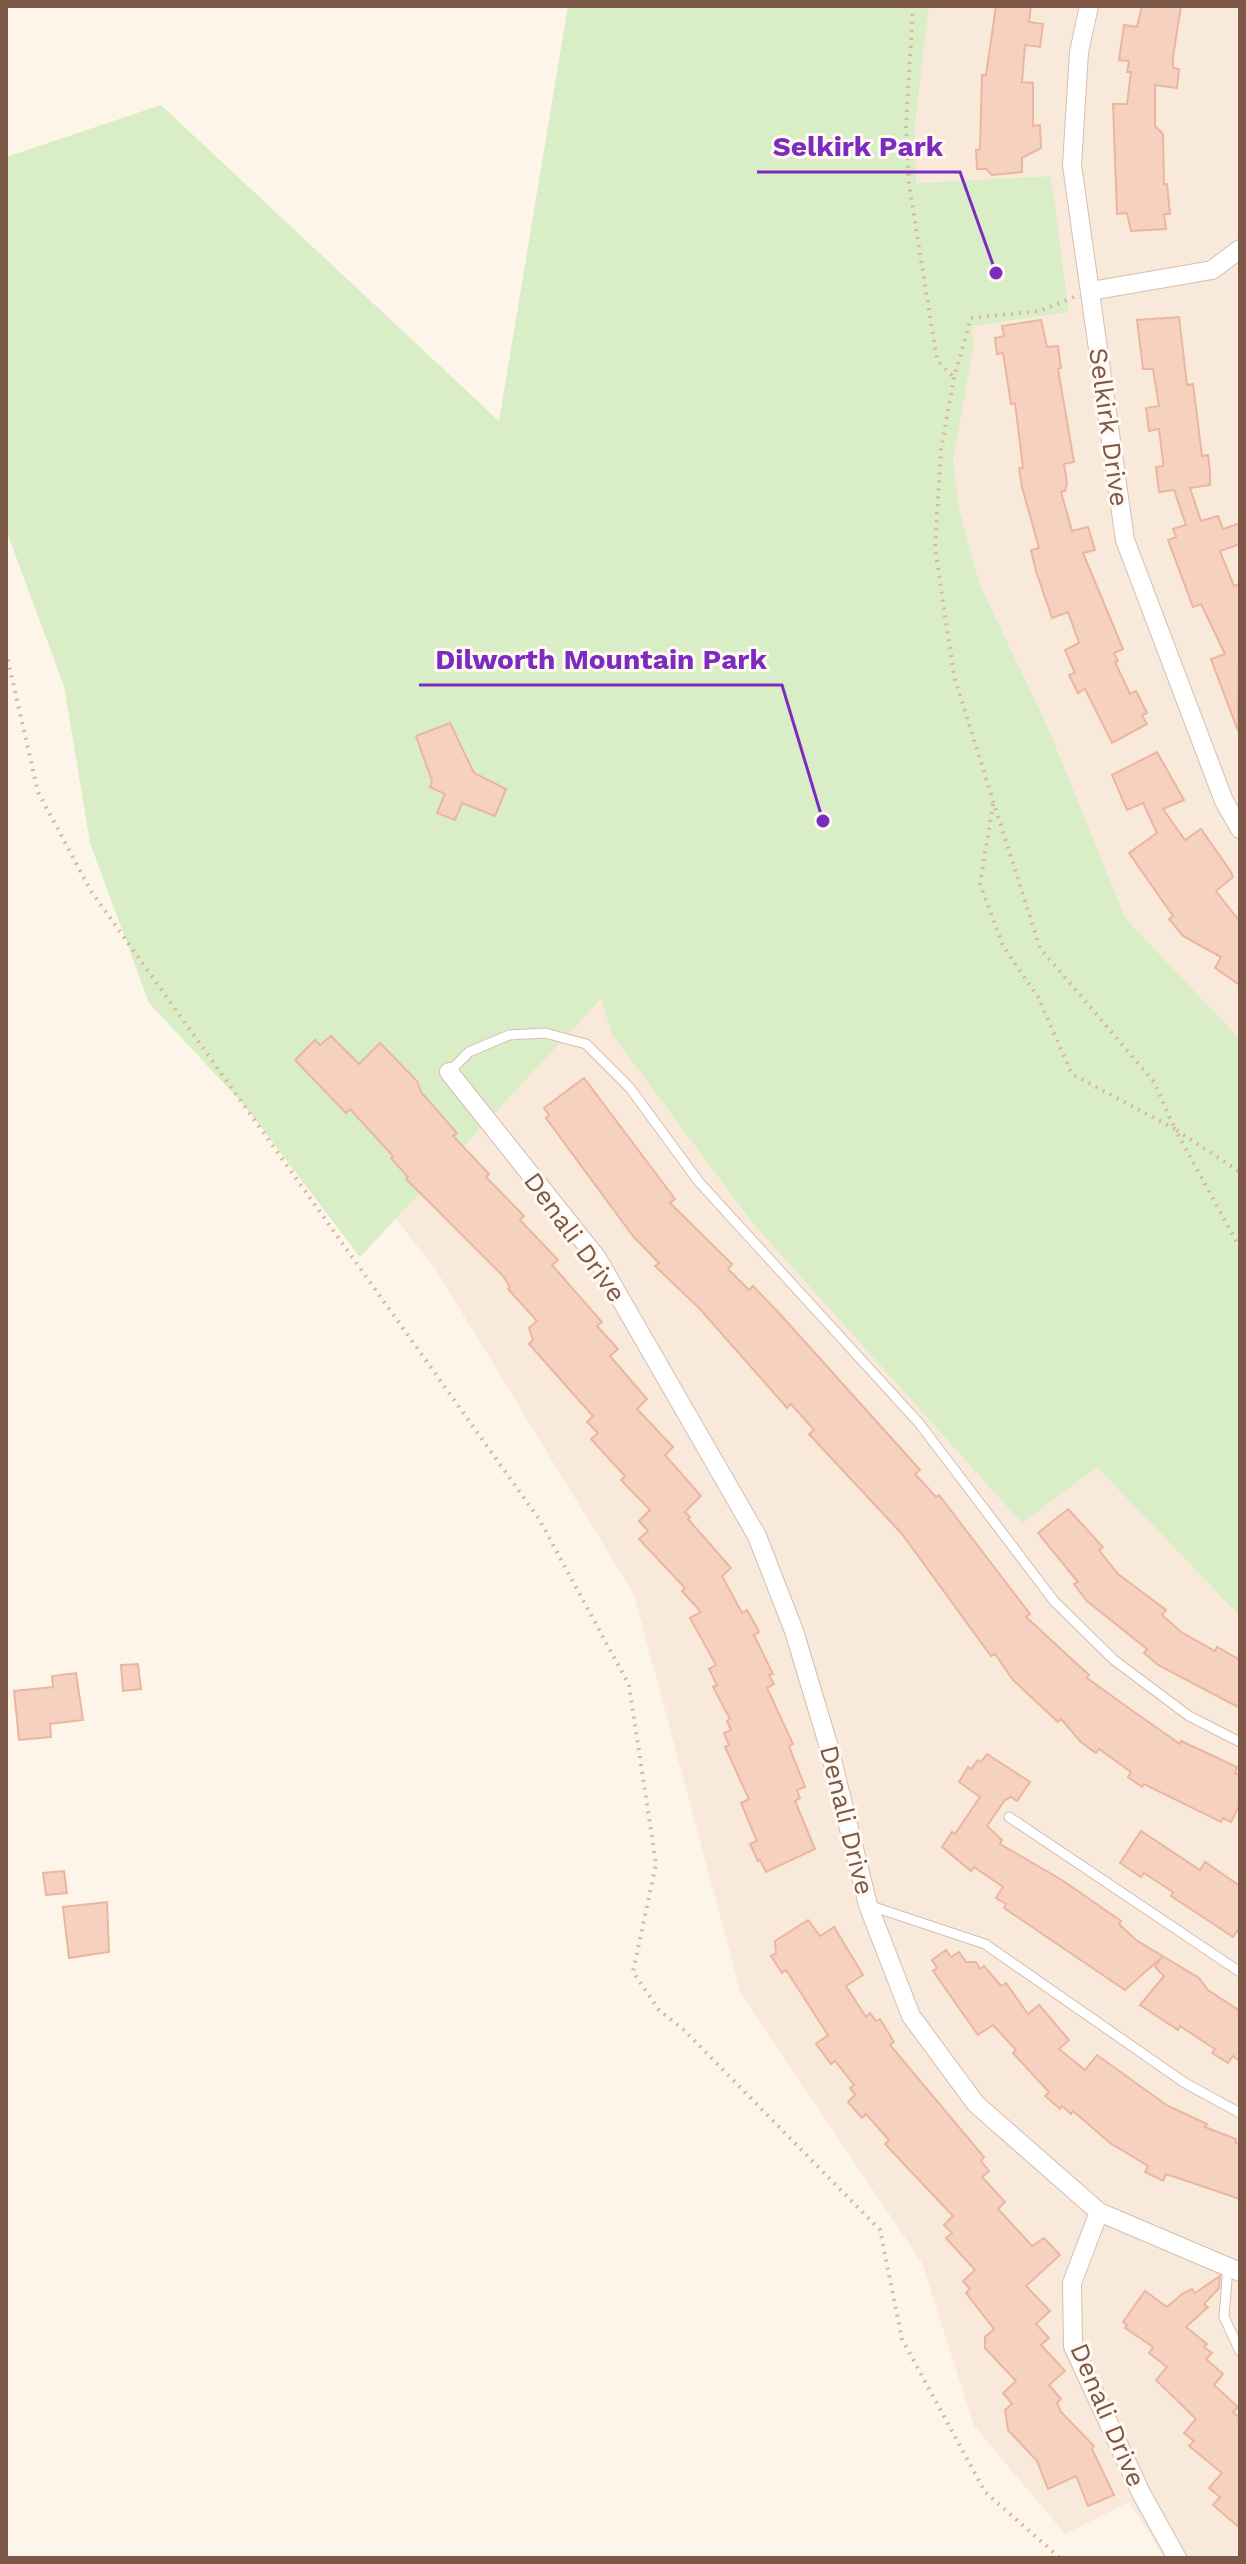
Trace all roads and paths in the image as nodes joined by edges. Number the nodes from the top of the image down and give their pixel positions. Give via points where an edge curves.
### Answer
1 (913, 6) edge
2 (1089, 6) edge
3 (1240, 249) edge
4 (1091, 291) junction
5 (954, 378) junction
6 (6, 652) edge
7 (993, 802) junction
8 (1240, 829) edge
9 (449, 1072) joint
10 (1175, 1129) junction
11 (1240, 1172) edge
12 (1240, 1248) edge
13 (1240, 1742) edge
14 (1009, 1817) dead end
15 (868, 1905) junction
16 (1240, 1972) edge
17 (1240, 2113) edge
18 (1099, 2212) junction
19 (1234, 2269) edge
20 (1240, 2351) edge
21 (1060, 2558) edge
22 (1177, 2558) edge

1 - 5 path via 906,125 909,184 937,360
2 - 4 street, Selkirk Drive via 1079,52 1072,165
3 - 4 street via 1212,270
4 - 5 path via 1040,311 971,318
4 - 8 street, Selkirk Drive via 1125,540 1224,801
5 - 7 path via 941,450 935,547 954,676
6 - 21 path via 38,792 91,891 539,1519 629,1685 656,1864 633,1972 659,2010 880,2230 902,2339 985,2492
7 - 10 path via 1040,948 1154,1082
7 - 10 path via 980,884 1003,946 1038,997 1072,1074
9 - 13 lane via 469,1052 509,1035 545,1033 586,1044 630,1088 699,1182 919,1423 1054,1601 1127,1669 1189,1716
9 - 15 street, Denali Drive via 597,1258 757,1536 803,1659
10 - 11 path
10 - 12 path
14 - 16 lane
15 - 17 lane via 985,1944 1185,2083
15 - 18 street, Denali Drive via 911,2016 976,2104
18 - 19 street
18 - 22 street, Denali Drive via 1072,2283 1073,2346
19 - 20 lane via 1224,2317

